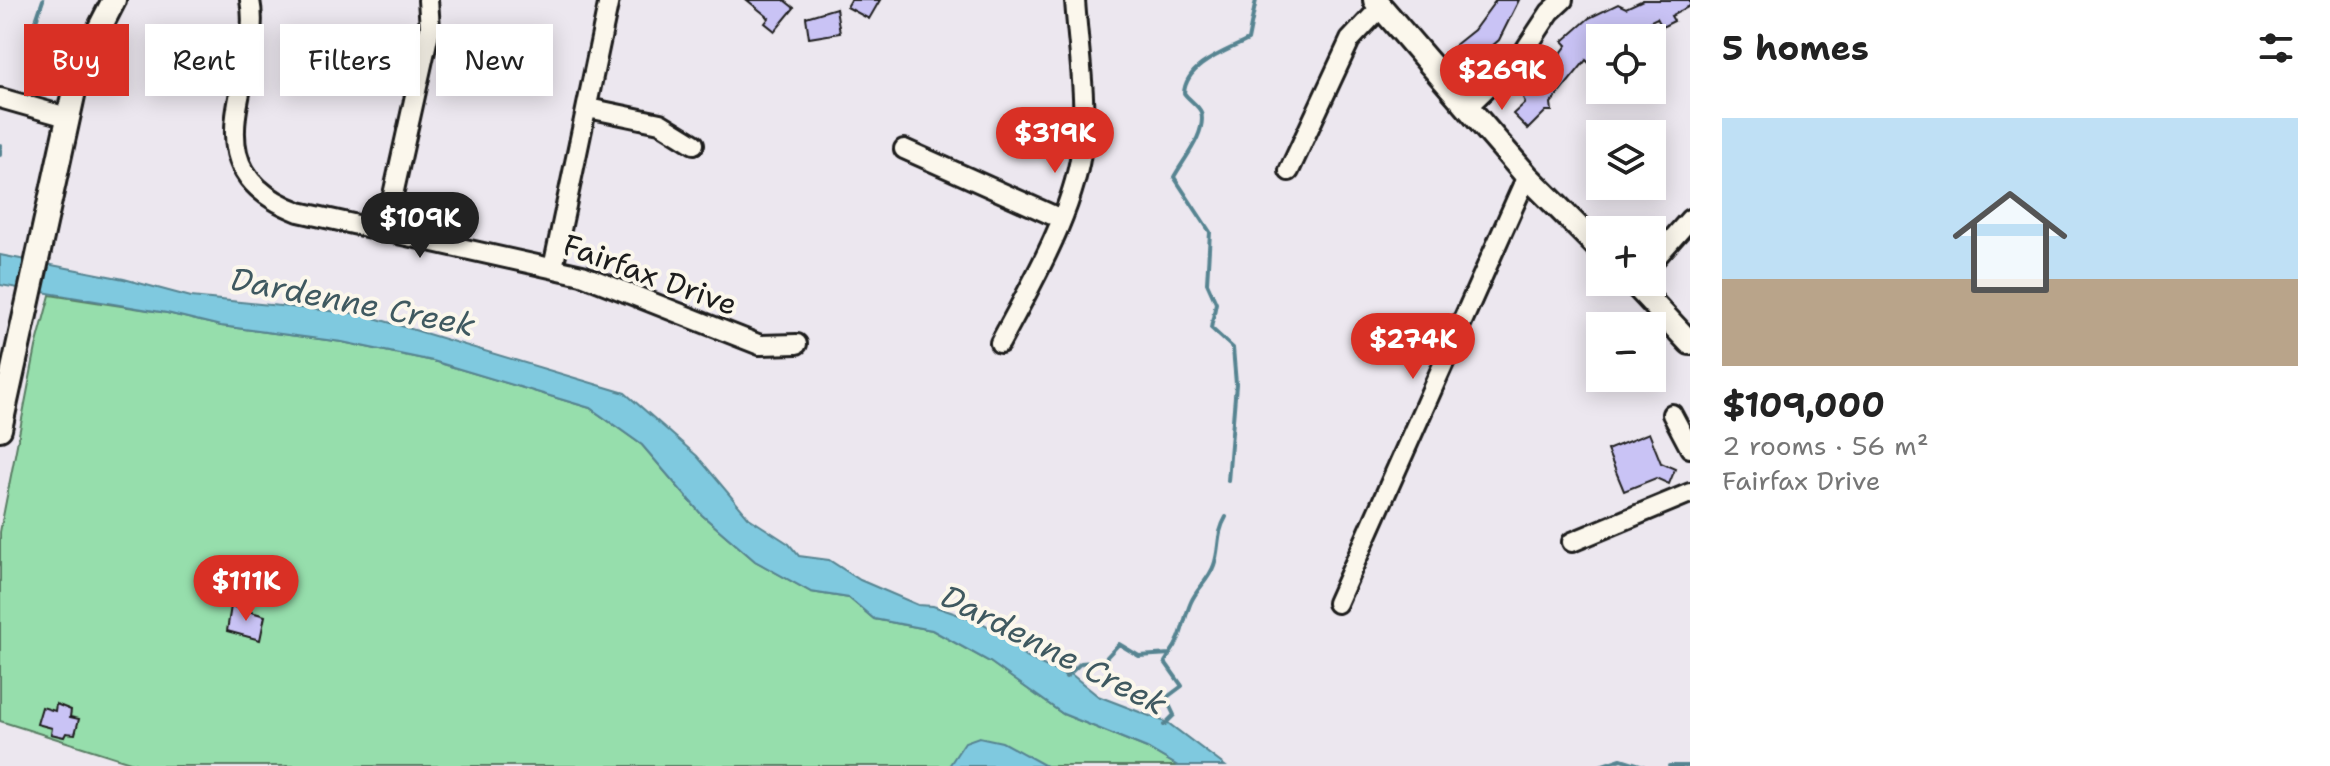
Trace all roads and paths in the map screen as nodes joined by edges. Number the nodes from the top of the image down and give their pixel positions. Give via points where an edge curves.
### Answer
1 (114, 0) edge
2 (250, 0) edge
3 (428, 0) edge
4 (609, 0) edge
5 (1075, 0) edge
6 (1563, 0) edge
7 (1378, 3) edge
8 (0, 98) edge
9 (1467, 107) junction
10 (588, 108) junction
11 (67, 117) junction
12 (694, 144) dead end
13 (904, 149) dead end
14 (1289, 171) dead end
15 (1527, 176) junction
16 (1061, 219) junction
17 (1690, 219) edge
18 (385, 231) junction
19 (1586, 235) edge
20 (1666, 246) edge
21 (553, 268) junction
22 (1647, 296) edge
23 (1000, 343) dead end
24 (1690, 343) edge
25 (797, 344) dead end
26 (1672, 414) dead end
27 (0, 429) edge
28 (1690, 448) edge
29 (1690, 493) edge
30 (1572, 542) dead end
31 (1337, 603) dead end

1 - 11 main road via 81,69
2 - 18 street, Fairfax Drive via 252,22 234,120 248,173 290,208
3 - 18 street via 430,28
4 - 10 street
5 - 16 street via 1082,139
6 - 9 street via 1523,53
7 - 9 main road
7 - 14 street via 1350,40
8 - 11 street
9 - 15 main road
10 - 12 street via 660,123
10 - 21 street
11 - 27 main road
13 - 16 street
15 - 19 main road
15 - 31 street
16 - 23 street
17 - 20 street
18 - 21 street, Fairfax Drive
21 - 25 street, Fairfax Drive via 609,283 760,345
22 - 24 main road
26 - 28 street
29 - 30 street

